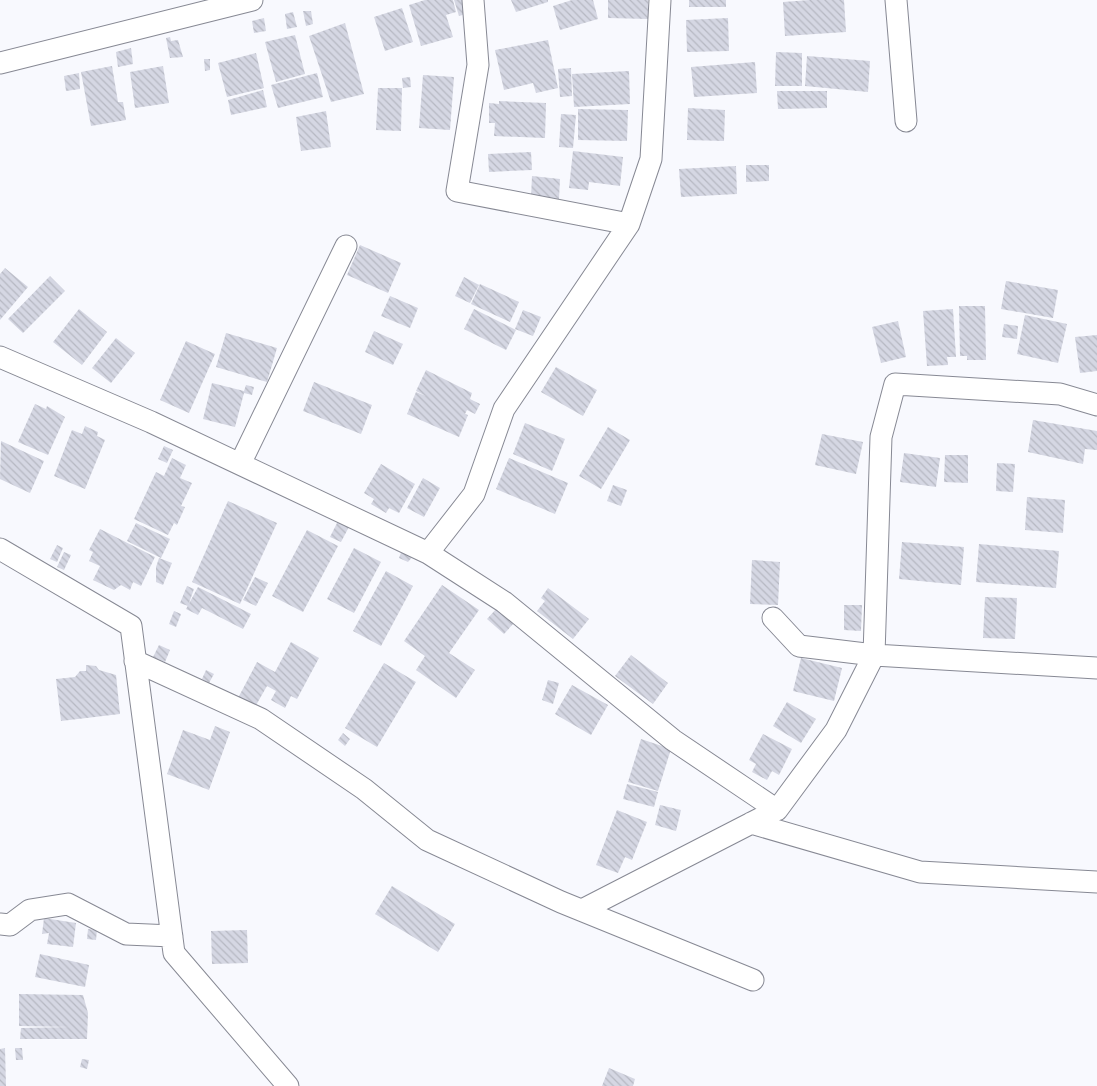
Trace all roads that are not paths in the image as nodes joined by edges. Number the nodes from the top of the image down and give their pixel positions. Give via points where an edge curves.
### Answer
1 (252, 0) edge
2 (473, 0) edge
3 (660, 0) edge
4 (896, 0) edge
5 (200, 6) edge
6 (0, 63) edge
7 (906, 121) dead end
8 (629, 224) junction
9 (346, 246) dead end
10 (0, 357) edge
11 (1097, 405) edge
12 (240, 464) junction
13 (0, 549) edge
14 (428, 553) junction
15 (773, 618) dead end
16 (874, 655) junction
17 (136, 661) junction
18 (1097, 668) edge
19 (777, 810) junction
20 (751, 822) junction
21 (1097, 882) edge
22 (582, 910) junction
23 (0, 924) edge
24 (172, 936) junction
25 (753, 980) dead end
26 (288, 1086) edge

1 - 5 street
2 - 8 street via 478,65 458,191
3 - 8 street via 651,159
4 - 7 street
5 - 6 street
8 - 14 street via 504,409 474,494
9 - 12 street
10 - 12 street
11 - 16 street via 1060,394 894,384 881,438
12 - 14 street
13 - 17 street via 131,626
14 - 19 street via 504,602 673,740
15 - 16 street via 799,646
16 - 18 street
16 - 19 street via 836,730
17 - 22 street via 261,719 364,789 427,840
17 - 24 street
19 - 20 street
20 - 21 street via 920,872
20 - 22 street
22 - 25 street
23 - 24 street via 10,925 30,910 68,904 126,934
24 - 26 street via 174,953

